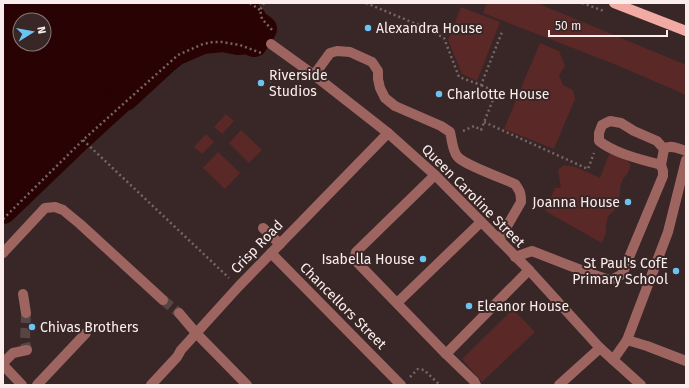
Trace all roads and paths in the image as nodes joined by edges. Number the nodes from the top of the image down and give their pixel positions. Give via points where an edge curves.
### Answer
1 (250, 3) edge
2 (264, 3) edge
3 (366, 3) edge
4 (614, 3) edge
5 (260, 10) junction
6 (686, 31) edge
7 (502, 32) dead end
8 (277, 34) dead end
9 (274, 46) joint
10 (291, 58) junction
11 (310, 72) junction
12 (270, 82) dead end
13 (481, 85) junction
14 (484, 122) junction
15 (388, 133) junction
16 (452, 137) junction
17 (84, 140) junction
18 (599, 141) junction
19 (664, 148) junction
20 (686, 151) edge
21 (686, 161) edge
22 (661, 165) junction
23 (435, 175) junction
24 (3, 219) edge
25 (481, 222) junction
26 (262, 228) dead end
27 (499, 240) junction
28 (280, 244) junction
29 (3, 253) edge
30 (272, 253) junction
31 (515, 257) junction
32 (528, 270) junction
33 (239, 286) junction
34 (23, 294) dead end
35 (163, 300) tunnel mouth
36 (397, 303) junction
37 (26, 312) tunnel mouth
38 (179, 313) tunnel mouth
39 (86, 333) dead end
40 (196, 333) junction
41 (627, 340) junction
42 (600, 348) junction
43 (27, 350) dead end
44 (446, 354) junction
45 (613, 360) junction
46 (686, 361) edge
47 (3, 364) edge
48 (398, 382) edge
49 (22, 385) edge
50 (37, 385) edge
51 (151, 385) edge
52 (247, 385) edge
53 (440, 385) edge
54 (476, 385) edge
55 (559, 385) edge
56 (641, 385) edge

1 - 5 path
2 - 5 path
3 - 13 path via 444,38 459,76
4 - 6 main road
5 - 8 path via 262,20
7 - 13 path
9 - 10 street, Queen Caroline Street
9 - 17 path via 272,54 268,55 240,45 214,42 178,55
10 - 11 street, Queen Caroline Street
10 - 12 path
11 - 15 street, Queen Caroline Street
11 - 16 street via 330,54 337,52 350,52 372,62 378,71 380,88 385,98 396,106 441,126 450,132
13 - 14 path via 496,92
14 - 16 path via 481,130 474,126
14 - 18 path via 588,169
15 - 23 street, Queen Caroline Street
15 - 28 street, Crisp Road
16 - 27 street via 457,157 515,184 520,191 520,202
17 - 24 path
17 - 33 path
18 - 19 street via 602,125 610,122 620,123 657,141
18 - 22 street via 605,146
19 - 20 street via 672,147
19 - 22 street
21 - 41 street via 668,232
22 - 31 street via 663,176 621,275 609,280 532,251
23 - 25 street, Queen Caroline Street
23 - 36 street via 356,252 354,259
25 - 27 street, Queen Caroline Street
25 - 36 street
26 - 28 street
27 - 31 street, Queen Caroline Street
28 - 30 street, Crisp Road
29 - 35 street via 44,208 55,207 63,210 80,224
30 - 33 street, Crisp Road
30 - 48 street, Chancellors Street
31 - 32 street, Queen Caroline Street
32 - 42 street, Queen Caroline Street
32 - 44 street
33 - 40 street, Crisp Road
34 - 37 street
36 - 44 street
38 - 40 street
39 - 50 street
40 - 51 street, Crisp Road
40 - 52 street
41 - 45 street
41 - 46 street
42 - 45 street, Queen Caroline Street
42 - 55 street
43 - 47 street via 13,353
44 - 54 street
45 - 56 street, Queen Caroline Street
47 - 49 street
48 - 53 path via 418,370 424,370

